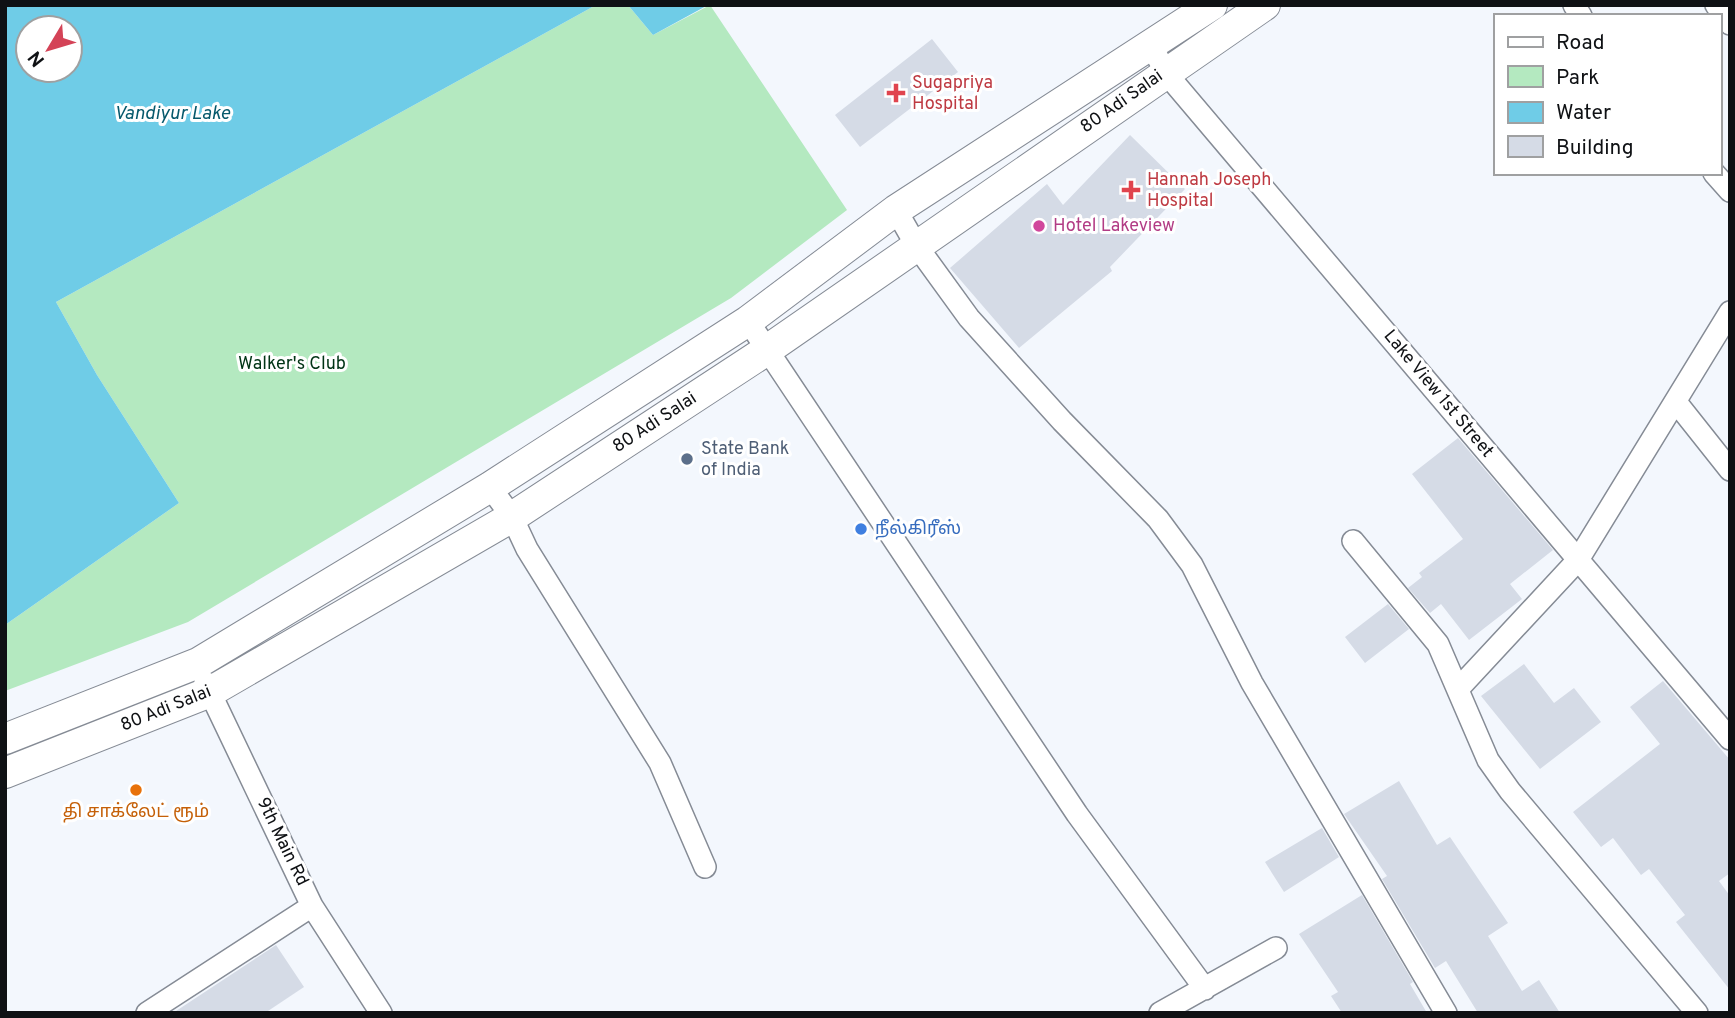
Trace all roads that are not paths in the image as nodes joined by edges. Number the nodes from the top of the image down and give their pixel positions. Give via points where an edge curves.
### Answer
1 (1212, 5) edge
2 (1265, 5) edge
3 (1716, 5) edge
4 (1730, 24) edge
5 (1158, 59) junction
6 (1716, 175) edge
7 (1730, 191) edge
8 (896, 210) junction
9 (916, 245) junction
10 (1730, 312) edge
11 (748, 321) junction
12 (767, 350) junction
13 (1676, 402) junction
14 (1730, 470) edge
15 (490, 487) junction
16 (512, 517) junction
17 (1353, 541) dead end
18 (1578, 559) junction
19 (198, 663) junction
20 (1458, 689) junction
21 (210, 692) junction
22 (5, 739) edge
23 (1730, 739) edge
24 (5, 773) edge
25 (705, 867) dead end
26 (312, 906) junction
27 (1276, 948) dead end
28 (1205, 989) junction
29 (147, 1013) edge
30 (381, 1013) edge
31 (1160, 1013) edge
32 (1446, 1013) edge
33 (1697, 1013) edge

1 - 5 main road, 80 Adi Salai
2 - 5 main road, 80 Adi Salai
3 - 4 street
5 - 8 main road, 80 Adi Salai
5 - 9 main road, 80 Adi Salai
5 - 18 street, Lake View 1st Street
6 - 7 street
8 - 9 street
8 - 11 main road, 80 Adi Salai
9 - 12 main road, 80 Adi Salai
9 - 32 street via 969,318 1158,519 1192,565 1252,682
10 - 13 street
11 - 12 street
11 - 15 main road, 80 Adi Salai
12 - 16 main road, 80 Adi Salai
12 - 28 street via 1077,814
13 - 14 street
13 - 18 street
15 - 16 street
15 - 19 main road, 80 Adi Salai
16 - 21 main road, 80 Adi Salai
16 - 25 street via 527,549 660,763
17 - 20 street via 1438,644
18 - 20 street
18 - 23 street, Lake View 1st Street
19 - 21 street, 9th Main Rd
19 - 22 main road, 80 Adi Salai
20 - 33 street via 1488,760 1510,791
21 - 24 main road, 80 Adi Salai
21 - 26 street, 9th Main Rd
26 - 29 street
26 - 30 street, 9th Main Rd
27 - 28 street
28 - 31 street

